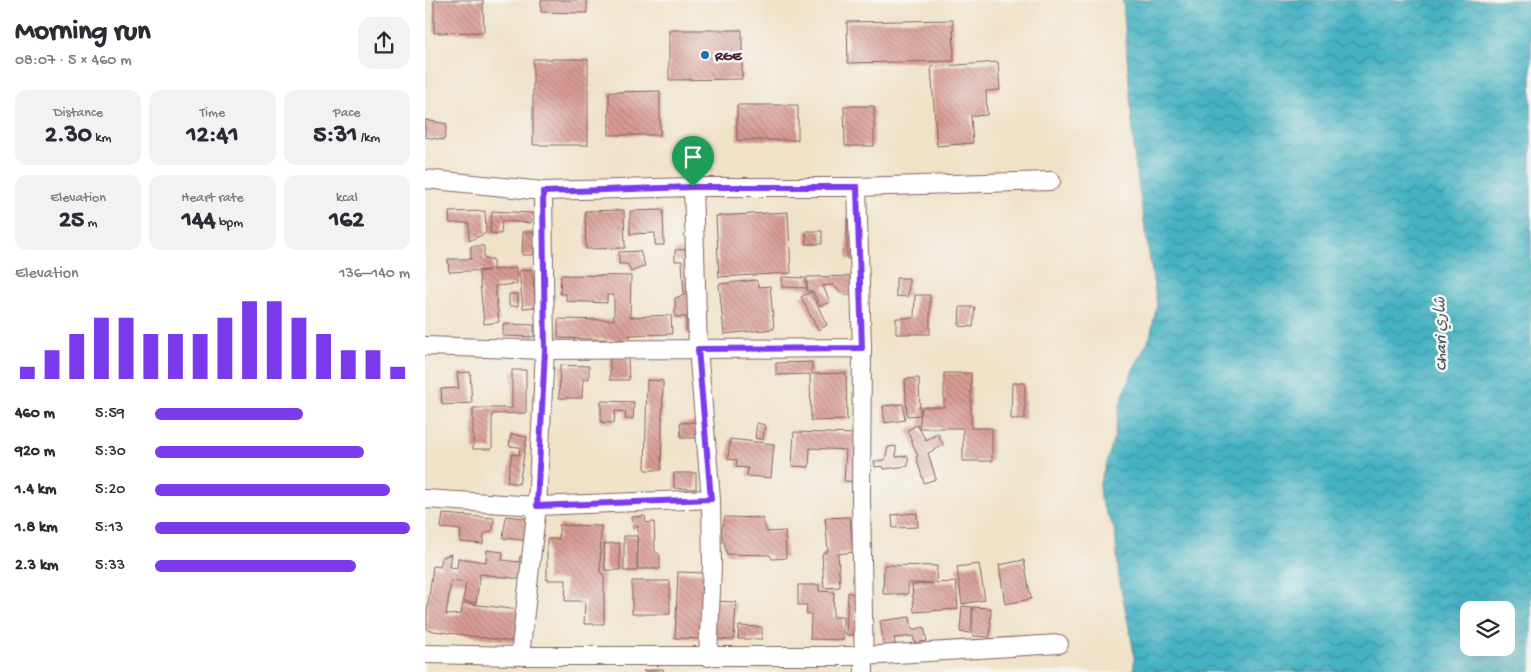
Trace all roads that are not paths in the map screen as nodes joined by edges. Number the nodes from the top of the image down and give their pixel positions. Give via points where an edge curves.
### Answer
1 (425, 179) edge
2 (1051, 181) dead end
3 (693, 187) junction
4 (857, 187) junction
5 (543, 192) junction
6 (425, 346) edge
7 (862, 348) junction
8 (698, 349) junction
9 (545, 350) junction
10 (711, 499) junction
11 (425, 500) edge
12 (537, 506) junction
13 (1059, 644) dead end
14 (425, 654) edge
15 (520, 656) junction
16 (708, 657) junction
17 (863, 664) edge

1 - 5 street
2 - 4 street
3 - 4 street
3 - 5 street
3 - 8 street
4 - 7 street
5 - 9 street
6 - 9 street
7 - 8 street
7 - 17 street
8 - 9 street
8 - 10 street
9 - 12 street
10 - 12 street
10 - 16 street
11 - 12 street
12 - 15 street
13 - 17 street
14 - 15 street
15 - 16 street
16 - 17 street

